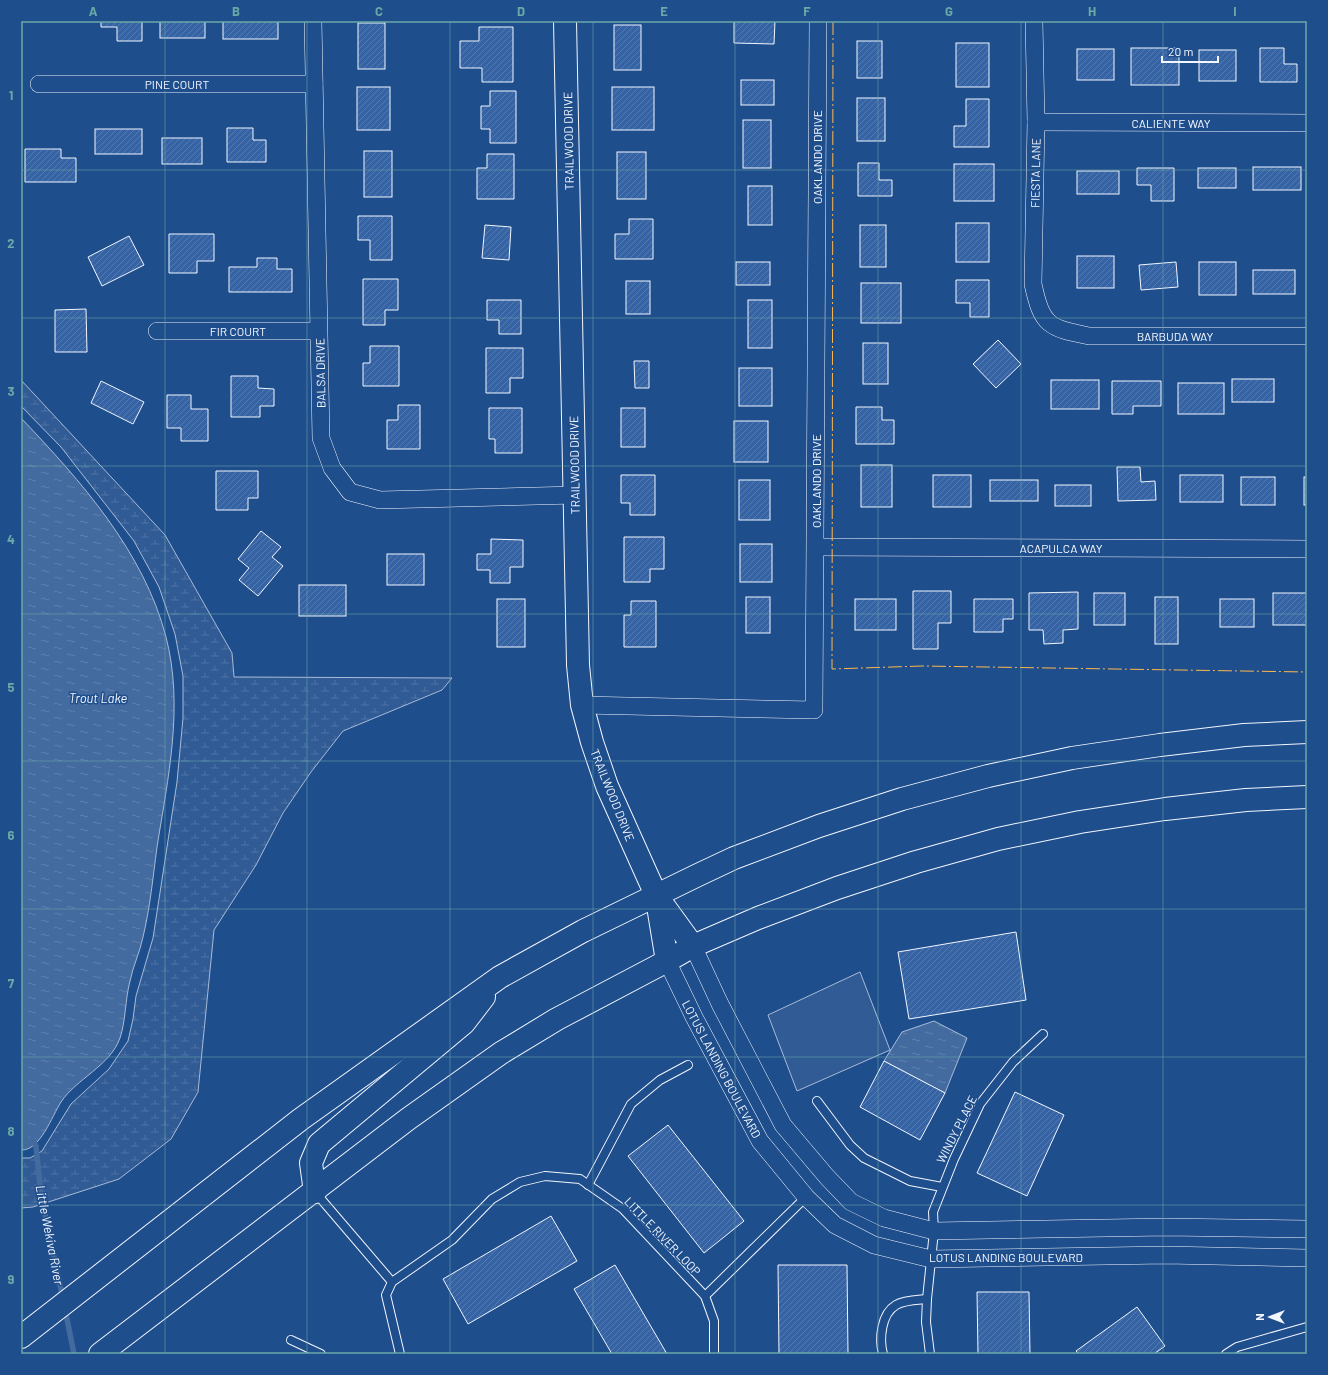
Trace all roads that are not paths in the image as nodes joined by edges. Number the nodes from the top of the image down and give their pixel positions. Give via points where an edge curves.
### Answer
1 (312, 21) edge
2 (565, 21) edge
3 (818, 21) edge
4 (1034, 21) edge
5 (39, 84) dead end
6 (314, 84) junction
7 (1036, 122) junction
8 (1307, 123) edge
9 (1047, 322) joint
10 (157, 331) dead end
11 (318, 331) junction
12 (1307, 336) edge
13 (575, 495) junction
14 (816, 547) junction
15 (1307, 549) edge
16 (582, 705) junction
17 (1307, 732) edge
18 (1307, 797) edge
19 (656, 895) junction
20 (693, 946) junction
21 (667, 961) junction
22 (500, 977) junction
23 (1043, 1034) dead end
24 (688, 1065) dead end
25 (817, 1101) dead end
26 (588, 1185) junction
27 (942, 1187) junction
28 (315, 1192) junction
29 (806, 1197) junction
30 (1307, 1229) edge
31 (934, 1231) junction
32 (1307, 1258) edge
33 (931, 1259) junction
34 (392, 1282) junction
35 (705, 1296) junction
36 (927, 1299) junction
37 (1307, 1327) edge
38 (24, 1336) edge
39 (292, 1340) dead end
40 (107, 1349) edge
41 (321, 1354) edge
42 (400, 1354) edge
43 (714, 1354) edge
44 (883, 1354) edge
45 (930, 1354) edge
46 (1226, 1354) edge

1 - 6 street, BALSA DRIVE
2 - 13 main road, TRAILWOOD DRIVE
3 - 14 street, OAKLANDO DRIVE
4 - 7 street, FIESTA LANE
5 - 6 street, PINE COURT
6 - 11 street, BALSA DRIVE
7 - 8 street, CALIENTE WAY
7 - 9 street, FIESTA LANE via 1033,284 1038,305
9 - 12 street, BARBUDA WAY via 1061,331 1089,336
10 - 11 street, FIR COURT
11 - 13 street, BALSA DRIVE via 321,438 332,468 350,492 380,500
13 - 16 main road, TRAILWOOD DRIVE via 578,666
14 - 15 street, ACAPULCA WAY
14 - 16 street, OAKLANDO DRIVE via 814,710
16 - 19 main road, TRAILWOOD DRIVE via 607,786
17 - 19 main road via 1244,735 1160,745 1072,758 988,776 902,799 819,826 734,858
18 - 20 main road via 1246,800 1165,809 1080,822 998,839 837,888
19 - 20 main road, TRAILWOOD DRIVE
19 - 21 main road, TRAILWOOD DRIVE
19 - 22 main road via 583,931
20 - 21 main road
20 - 31 street via 783,1125 851,1202 884,1218
21 - 28 main road via 557,1019 501,1053 408,1119
21 - 29 street, LOTUS LANDING BOULEVARD via 760,1141
22 - 28 main road via 464,1023 319,1144 311,1162
22 - 38 main road via 301,1119
23 - 27 lane, WINDY PLACE via 1013,1062 980,1104
24 - 26 lane via 660,1080 631,1104
25 - 27 lane via 850,1145 864,1158 910,1181
26 - 34 lane, LITTLE RIVER LOOP via 580,1179 545,1176 520,1182 492,1199 452,1240
26 - 35 lane, LITTLE RIVER LOOP via 623,1209
27 - 31 lane, WINDY PLACE via 932,1212
28 - 34 lane
28 - 40 main road
29 - 33 street, LOTUS LANDING BOULEVARD via 835,1226 874,1245
29 - 35 lane
30 - 31 street via 1166,1227
31 - 33 lane, WINDY PLACE
32 - 33 street, LOTUS LANDING BOULEVARD via 1166,1255
33 - 36 lane, WINDY PLACE
34 - 42 lane via 386,1295
35 - 43 lane, LITTLE RIVER LOOP via 714,1321
36 - 44 lane via 903,1302 888,1312 882,1327
36 - 45 lane, WINDY PLACE via 926,1322
37 - 46 lane via 1237,1346
39 - 41 lane

